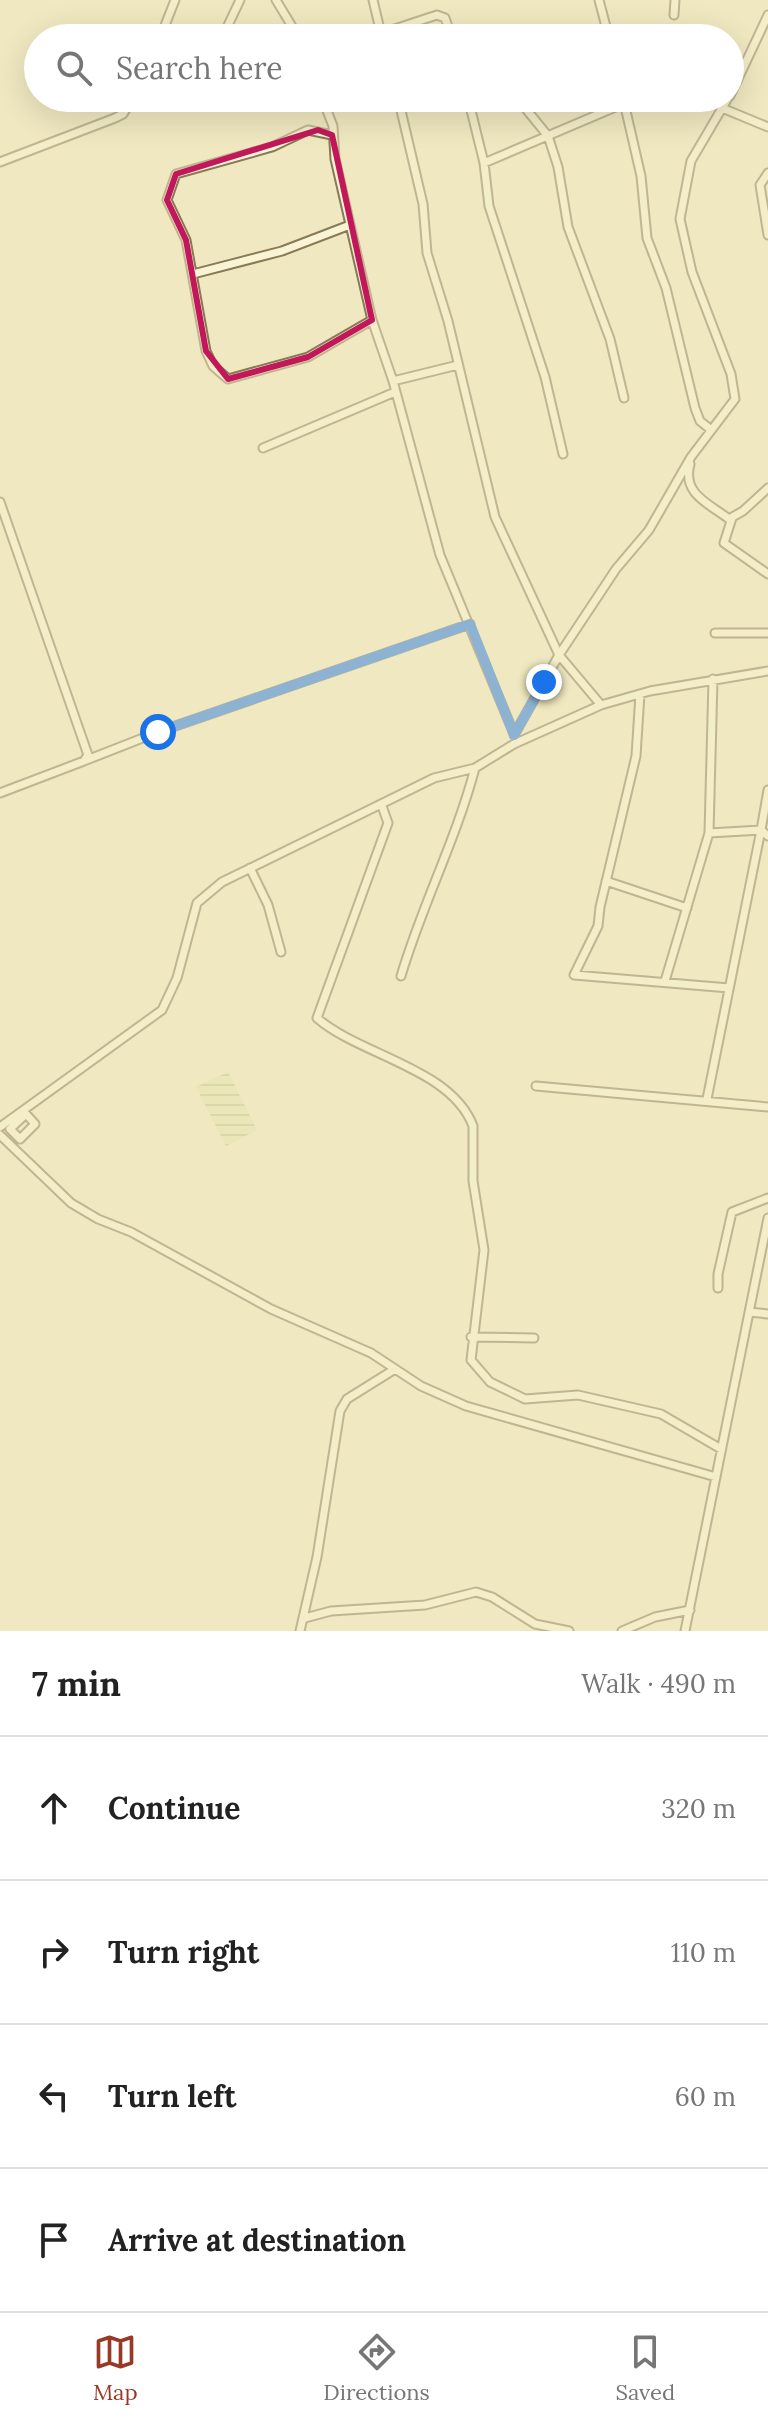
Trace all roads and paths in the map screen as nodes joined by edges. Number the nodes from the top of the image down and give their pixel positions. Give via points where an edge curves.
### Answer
1 (175, 0) edge
2 (240, 0) edge
3 (276, 0) edge
4 (373, 0) edge
5 (599, 0) edge
6 (675, 0) edge
7 (674, 15) dead end
8 (768, 15) edge
9 (166, 24) edge
10 (229, 24) edge
11 (291, 24) edge
12 (378, 24) edge
13 (412, 24) edge
14 (447, 24) edge
15 (605, 24) edge
16 (744, 65) edge
17 (124, 112) edge
18 (328, 112) edge
19 (401, 112) edge
20 (471, 112) edge
21 (528, 112) edge
22 (600, 112) edge
23 (626, 112) edge
24 (720, 112) edge
25 (732, 112) edge
26 (768, 127) edge
27 (332, 135) junction
28 (548, 136) junction
29 (0, 162) edge
30 (484, 163) junction
31 (768, 173) edge
32 (350, 225) junction
33 (768, 235) edge
34 (193, 274) junction
35 (372, 320) junction
36 (458, 365) junction
37 (393, 381) junction
38 (395, 392) junction
39 (624, 398) dead end
40 (710, 429) junction
41 (263, 448) dead end
42 (563, 454) dead end
43 (693, 454) junction
44 (768, 488) edge
45 (0, 502) edge
46 (732, 518) junction
47 (768, 574) edge
48 (470, 624) junction
49 (715, 633) dead end
50 (768, 633) edge
51 (559, 655) junction
52 (768, 671) edge
53 (713, 679) junction
54 (640, 694) junction
55 (601, 705) junction
56 (514, 735) junction
57 (514, 744) junction
58 (84, 761) junction
59 (475, 768) junction
60 (768, 790) edge
61 (0, 793) edge
62 (382, 806) junction
63 (761, 830) junction
64 (709, 833) junction
65 (768, 836) edge
66 (250, 868) junction
67 (606, 881) junction
68 (687, 908) junction
69 (281, 952) dead end
70 (401, 976) dead end
71 (665, 981) junction
72 (729, 988) junction
73 (536, 1086) dead end
74 (707, 1099) junction
75 (768, 1107) edge
76 (0, 1127) edge
77 (0, 1135) edge
78 (768, 1198) edge
79 (768, 1218) edge
80 (718, 1288) dead end
81 (749, 1312) junction
82 (768, 1314) edge
83 (471, 1337) junction
84 (534, 1338) dead end
85 (395, 1369) junction
86 (721, 1449) junction
87 (716, 1477) junction
88 (690, 1610) junction
89 (305, 1618) junction
90 (300, 1631) edge
91 (569, 1631) edge
92 (622, 1631) edge
93 (685, 1631) edge

1 - 9 street
2 - 10 street
3 - 11 street
4 - 12 street
5 - 15 street
6 - 7 street
8 - 16 street
13 - 14 street via 437,15
17 - 29 street
18 - 27 street
19 - 36 street via 423,204 427,253
20 - 30 street
21 - 28 street
22 - 28 street
23 - 40 street via 641,176 647,238 666,288 695,408
24 - 40 street via 691,161 680,219 692,272 736,393
25 - 26 street
27 - 32 street
27 - 34 street via 308,130 272,147 176,174 167,200 186,240
28 - 30 street
28 - 39 street via 568,227 610,339
30 - 42 street via 489,206 545,377
31 - 33 street via 760,185
32 - 34 street via 282,251
32 - 35 street
34 - 35 street via 206,351 228,379 308,357
35 - 37 street
36 - 37 street
36 - 51 street via 495,517
37 - 38 street
38 - 41 street
38 - 48 street via 440,555
40 - 43 street
43 - 46 street via 690,489
43 - 51 street via 649,530
44 - 46 street
45 - 58 street via 86,747
46 - 47 street via 724,543
48 - 56 street
48 - 58 street
49 - 50 street
51 - 55 street
51 - 56 street
52 - 53 street
53 - 54 street
53 - 64 street
54 - 55 street
54 - 67 street via 636,756
55 - 57 street
56 - 57 street
57 - 59 street
58 - 61 street
59 - 62 street via 434,778
59 - 70 street
60 - 63 street
62 - 66 street
62 - 83 street via 388,823 317,1018 450,1092 469,1115 474,1198 484,1250
63 - 64 street
63 - 65 street
63 - 72 street
64 - 68 street
66 - 69 street via 268,905
66 - 76 street via 197,903 177,978 162,1010
67 - 68 street
67 - 71 street via 598,926 574,975
68 - 71 street
71 - 72 street
72 - 74 street
73 - 74 street
74 - 75 street
77 - 85 street via 71,1203 98,1219
78 - 80 street via 732,1212
79 - 81 street
81 - 82 street
81 - 86 street
83 - 84 street
83 - 86 street via 471,1360 477,1370 525,1399 578,1395 661,1414
85 - 87 street via 466,1406
85 - 89 street via 347,1399 340,1411
86 - 87 street
87 - 88 street
88 - 92 street
88 - 93 street
89 - 90 street
89 - 91 street via 331,1611 425,1605 476,1592 535,1624

